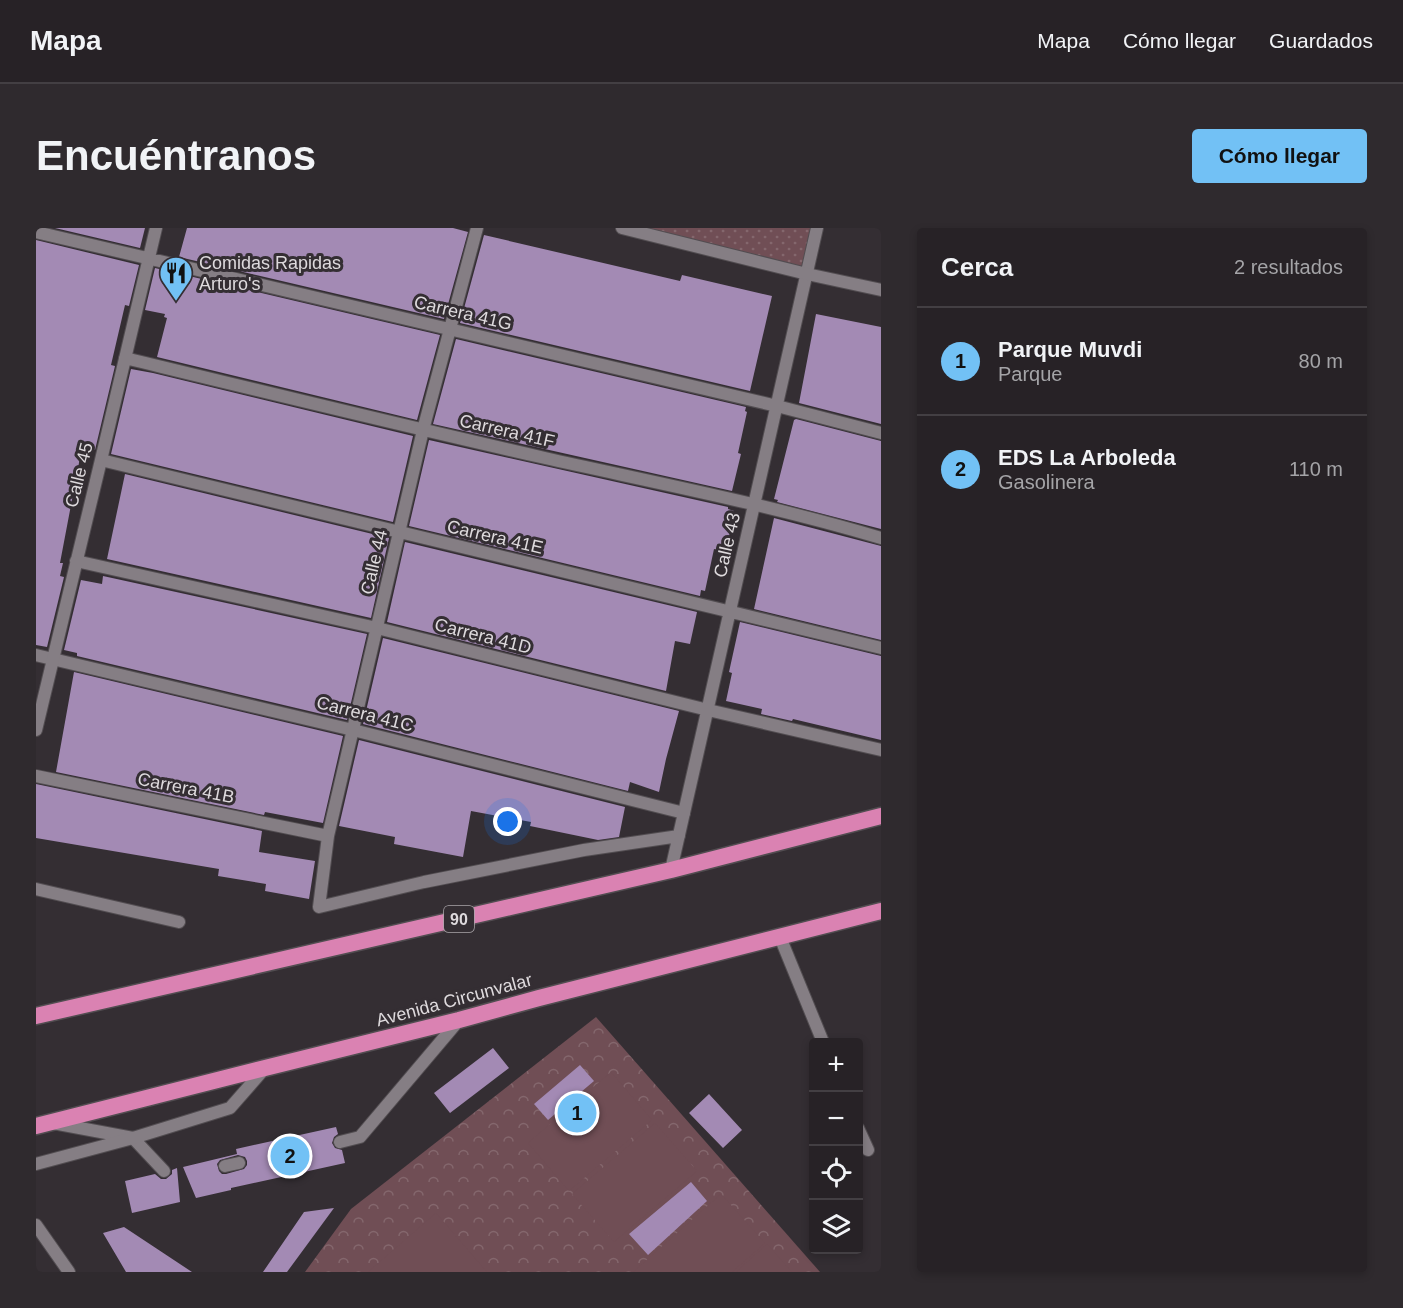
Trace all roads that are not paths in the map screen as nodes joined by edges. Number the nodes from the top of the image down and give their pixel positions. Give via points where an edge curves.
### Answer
1 (156, 228) edge
2 (477, 228) edge
3 (622, 228) edge
4 (817, 228) edge
5 (36, 232) edge
6 (148, 259) junction
7 (807, 274) junction
8 (881, 290) edge
9 (450, 329) junction
10 (125, 357) junction
11 (777, 406) junction
12 (423, 430) junction
13 (881, 433) edge
14 (101, 460) junction
15 (754, 505) junction
16 (399, 533) junction
17 (881, 537) edge
18 (76, 561) junction
19 (730, 611) junction
20 (377, 628) junction
21 (881, 648) edge
22 (36, 655) edge
23 (53, 659) junction
24 (708, 710) junction
25 (36, 730) edge
26 (353, 730) junction
27 (881, 750) edge
28 (36, 776) edge
29 (684, 813) junction
30 (881, 816) edge
31 (328, 836) junction
32 (679, 836) junction
33 (671, 870) junction
34 (36, 889) edge
35 (881, 911) edge
36 (179, 922) dead end
37 (780, 937) junction
38 (36, 1016) edge
39 (459, 1020) junction
40 (821, 1038) edge
41 (265, 1068) junction
42 (42, 1124) edge
43 (134, 1138) junction
44 (863, 1139) edge
45 (340, 1143) dead end
46 (868, 1150) dead end
47 (239, 1163) dead end
48 (36, 1164) edge
49 (225, 1166) dead end
50 (164, 1172) dead end
51 (36, 1225) edge
52 (69, 1272) edge

1 - 6 street, Calle 45
2 - 9 street, Calle 44
3 - 7 street
4 - 7 street, Calle 43
5 - 6 street, Carrera 41G
6 - 9 street, Carrera 41G
6 - 10 street, Calle 45
7 - 8 street
7 - 11 street, Calle 43
9 - 11 street, Carrera 41G
9 - 12 street, Calle 44
10 - 12 street, Carrera 41F
10 - 14 street, Calle 45
11 - 13 street, Carrera 41G
11 - 15 street, Calle 43
12 - 15 street, Carrera 41F
12 - 16 street, Calle 44
14 - 16 street, Carrera 41E
14 - 18 street, Calle 45
15 - 17 street, Carrera 41F
15 - 19 street, Calle 43
16 - 19 street, Carrera 41E
16 - 20 street, Calle 44
18 - 20 street, Carrera 41D
18 - 23 street, Calle 45
19 - 21 street, Carrera 41E
19 - 24 street, Calle 43
20 - 24 street, Carrera 41D
20 - 26 street, Calle 44
22 - 23 street, Carrera 41C
23 - 25 street, Calle 45
23 - 26 street, Carrera 41C
24 - 27 street, Carrera 41D
24 - 29 street, Calle 43
26 - 29 street, Carrera 41C
26 - 31 street, Calle 44
28 - 31 street, Carrera 41B
29 - 32 street, Calle 43
30 - 33 highway, 90
31 - 32 street, Calle 44 via 319,908 424,882
32 - 33 street, Calle 43
33 - 38 highway, 90
34 - 36 street
35 - 37 highway, Avenida Circunvalar
37 - 39 highway, Avenida Circunvalar
37 - 40 street
39 - 41 highway, Avenida Circunvalar
39 - 45 street via 360,1137
41 - 42 highway, Avenida Circunvalar
41 - 43 street via 230,1108
42 - 43 street
43 - 48 street
43 - 50 street
44 - 46 street
47 - 49 street
51 - 52 street

